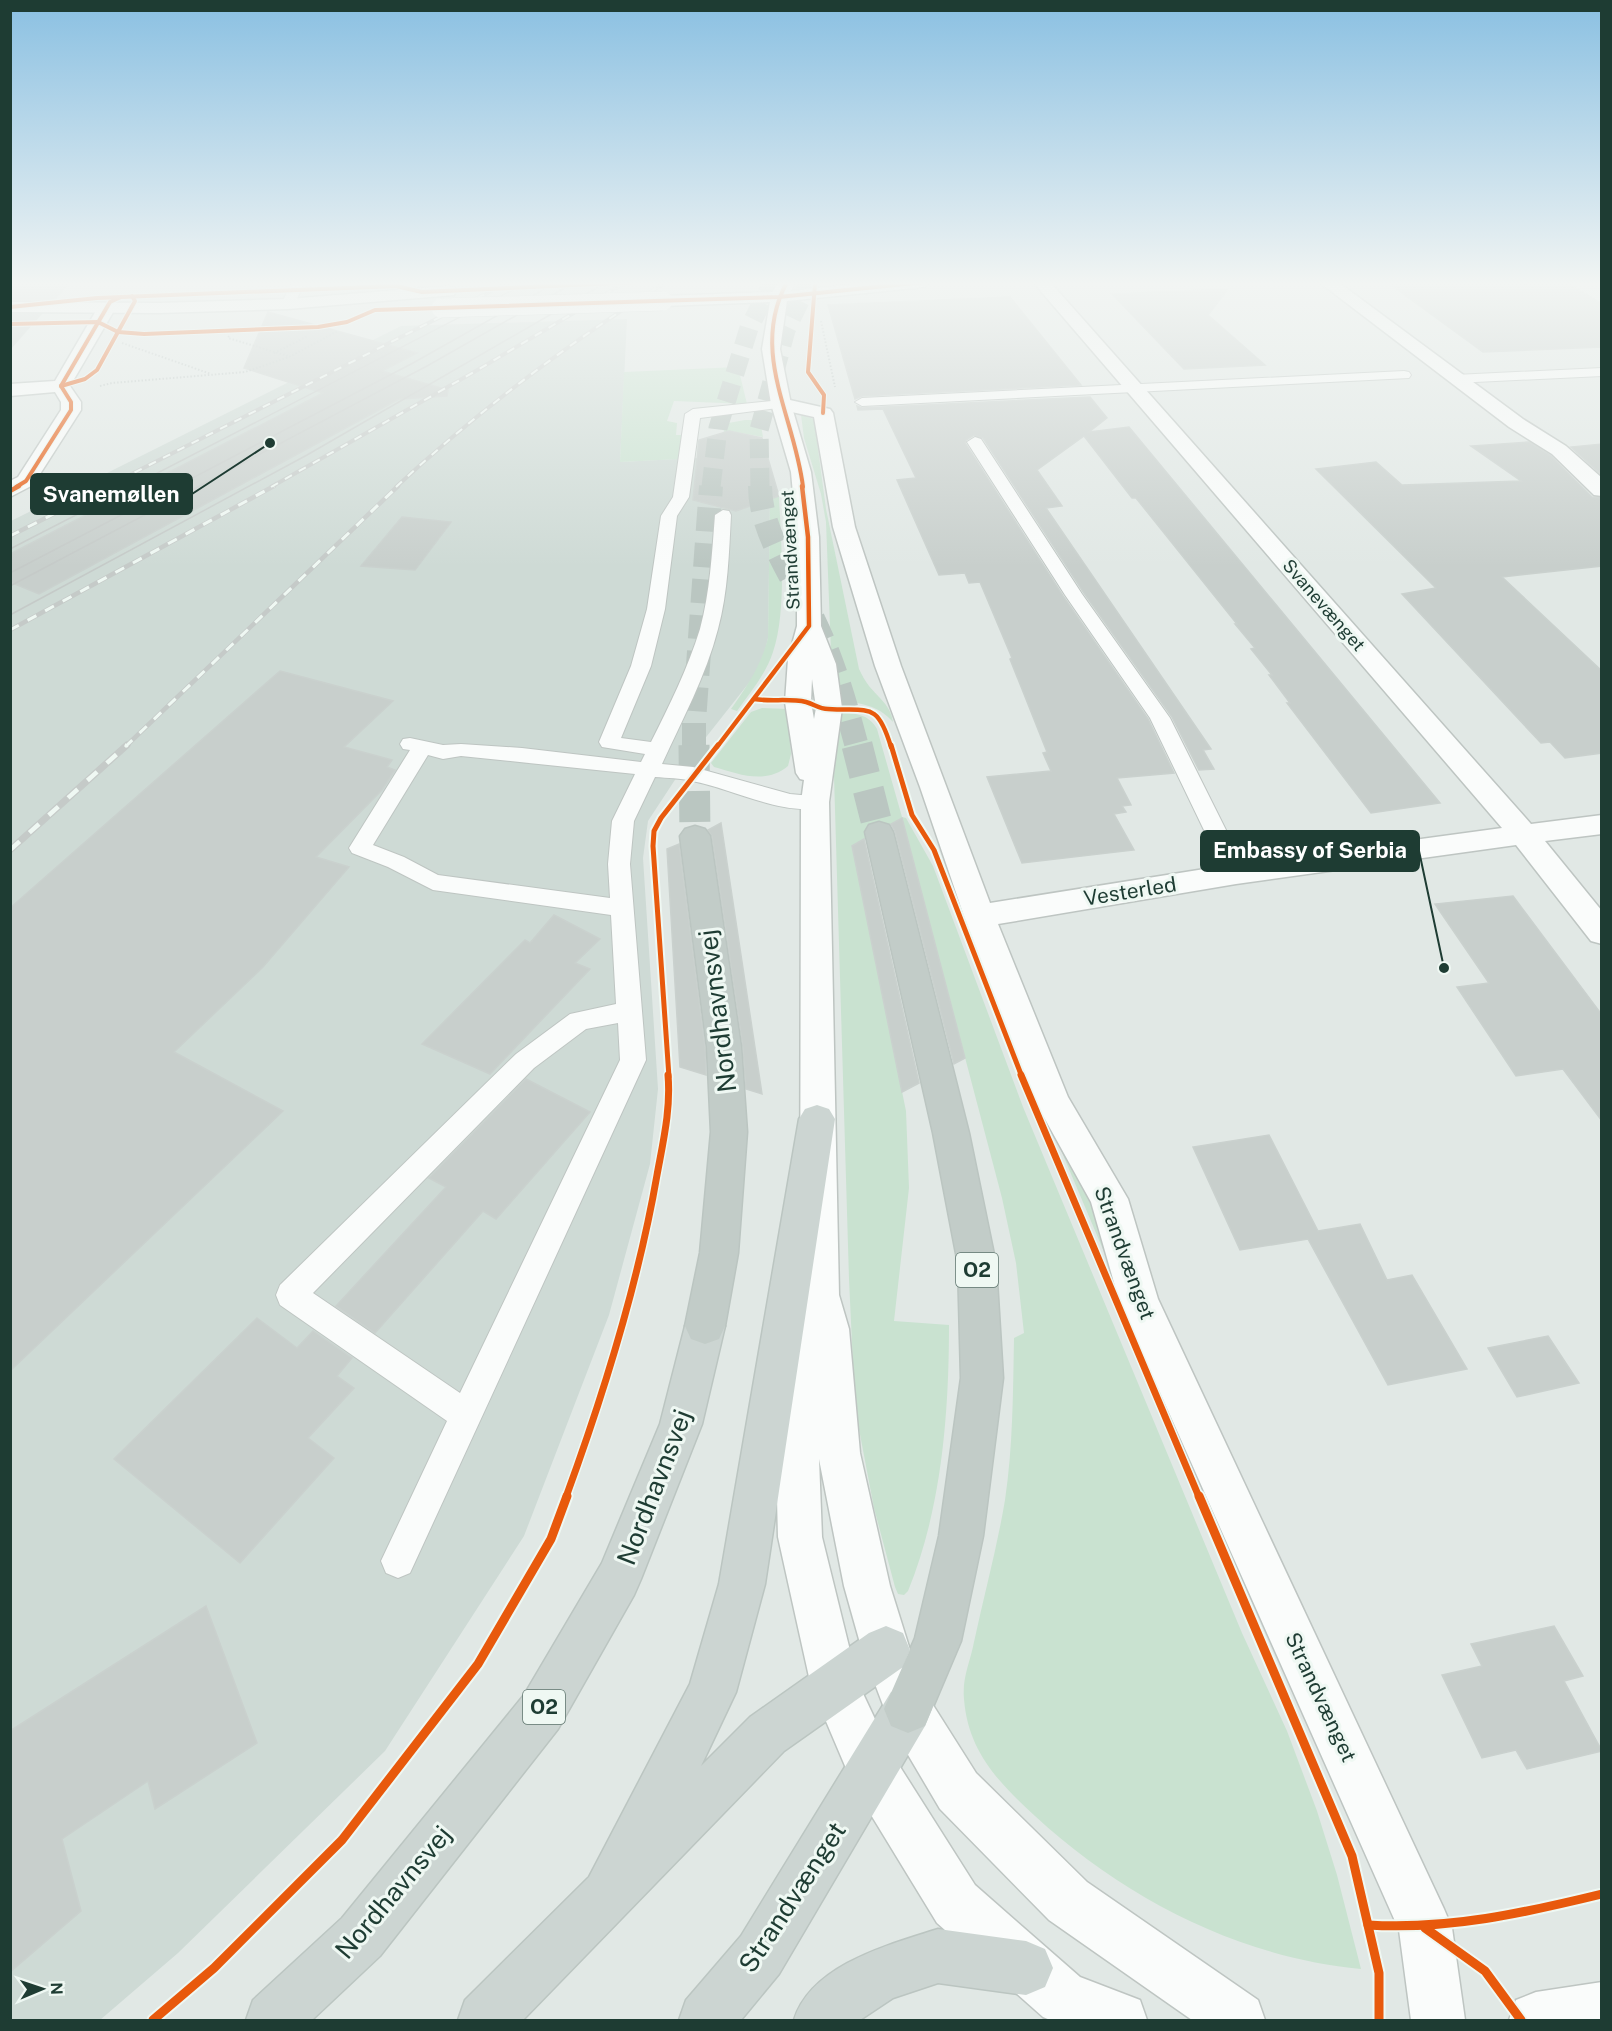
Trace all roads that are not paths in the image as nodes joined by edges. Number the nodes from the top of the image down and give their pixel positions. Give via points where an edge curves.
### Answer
1 (71, 377) edge
2 (776, 377) edge
3 (1125, 377) edge
4 (1367, 377) edge
5 (1452, 377) edge
6 (1502, 377) edge
7 (1455, 379) junction
8 (1135, 388) junction
9 (10, 390) edge
10 (64, 391) junction
11 (862, 402) dead end
12 (781, 404) junction
13 (975, 442) dead end
14 (1602, 490) edge
15 (10, 491) edge
16 (723, 515) dead end
17 (653, 759) junction
18 (815, 802) junction
19 (1602, 824) edge
20 (879, 832) tunnel mouth
21 (1523, 834) junction
22 (695, 836) tunnel mouth
23 (1236, 874) junction
24 (622, 908) junction
25 (979, 916) junction
26 (1602, 933) edge
27 (629, 1011) junction
28 (818, 1119) junction
29 (819, 1295) junction
30 (705, 1326) joint
31 (465, 1415) junction
32 (398, 1561) dead end
33 (886, 1650) junction
34 (835, 1686) junction
35 (908, 1709) junction
36 (872, 1769) junction
37 (606, 1899) junction
38 (1026, 1968) junction
39 (1602, 2009) edge
40 (273, 2020) edge
41 (484, 2020) edge
42 (706, 2020) edge
43 (820, 2020) edge
44 (1120, 2020) edge
45 (1238, 2020) edge
46 (1438, 2020) edge
47 (1536, 2020) edge

1 - 10 street
2 - 12 street, Strandvænget
3 - 8 street, Svanevænget
4 - 8 lane
5 - 7 street
6 - 7 lane
7 - 14 street via 1559,450
8 - 11 lane
8 - 21 street, Svanevænget
9 - 10 street
10 - 15 street via 71,410 26,481
12 - 17 lane via 693,414 681,497 669,516 656,609 641,666 609,742
12 - 18 street, Strandvænget via 801,472 808,537 809,626 801,659 798,702
12 - 25 street, Strandvænget via 824,413 844,527 888,666
13 - 23 lane via 1160,718
16 - 17 lane via 710,629 687,690
17 - 18 lane via 790,801
17 - 24 lane via 623,821 619,864
17 - 24 lane via 443,752 416,746 360,848 433,882
18 - 28 street, Strandvænget
19 - 21 street, Vesterled
20 - 35 highway, O2 via 948,1122 977,1264 982,1378 962,1536 938,1641
21 - 23 street, Vesterled
21 - 26 street, Svanevænget
22 - 30 highway, Nordhavnsvej / O2 via 724,1047 729,1132 719,1252
23 - 25 street, Vesterled
24 - 27 lane
25 - 46 street, Strandvænget via 1052,1101 1109,1199 1139,1300 1425,1928
27 - 31 lane via 633,1060
27 - 31 lane via 579,1021 525,1061 291,1294
28 - 29 street, Strandvænget
28 - 37 main road via 742,1584 712,1692
29 - 33 street, Strandvænget via 829,1329 839,1453 867,1586
29 - 34 street, Strandvænget via 796,1420 800,1537
30 - 40 main road, Nordhavnsvej / O2 via 681,1424 618,1579 541,1712 361,1937
31 - 32 lane
33 - 34 main road
33 - 35 street, Strandvænget
34 - 36 street, Strandvænget
34 - 37 main road via 767,1734
35 - 36 main road, Strandvænget / O2
35 - 45 street via 958,1791 1068,1901
36 - 38 street via 956,1904
36 - 42 main road, Strandvænget / O2 via 760,1955
37 - 41 main road
38 - 43 main road via 938,1956 878,1975
38 - 44 street via 1062,1998
39 - 47 street

